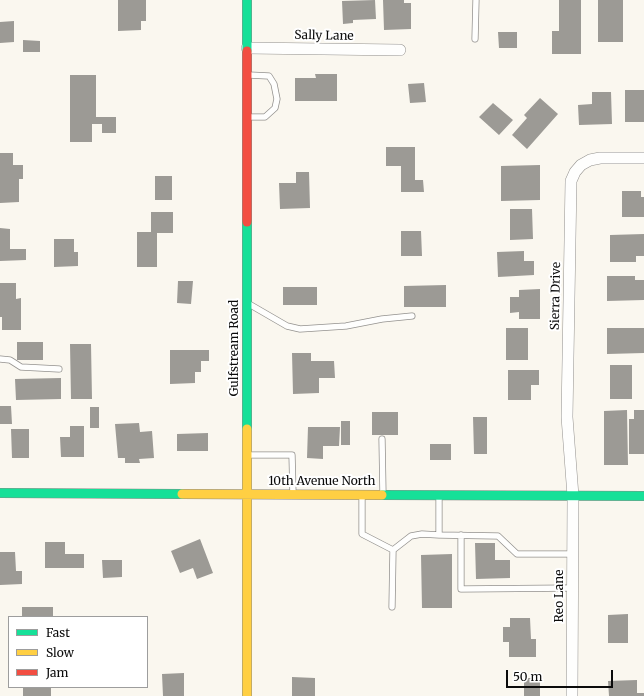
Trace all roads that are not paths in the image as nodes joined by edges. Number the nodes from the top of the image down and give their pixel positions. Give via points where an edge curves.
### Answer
1 (247, 0) edge
2 (476, 0) edge
3 (475, 39) dead end
4 (247, 48) junction
5 (400, 50) dead end
6 (247, 74) junction
7 (247, 117) junction
8 (644, 158) edge
9 (246, 303) junction
10 (412, 316) dead end
11 (0, 359) edge
12 (59, 370) dead end
13 (382, 439) dead end
14 (246, 455) junction
15 (0, 493) edge
16 (246, 494) junction
17 (293, 494) junction
18 (362, 494) junction
19 (383, 494) junction
20 (439, 495) junction
21 (573, 496) junction
22 (644, 496) edge
23 (439, 535) junction
24 (461, 535) junction
25 (393, 550) junction
26 (573, 554) junction
27 (573, 588) junction
28 (392, 607) dead end
29 (247, 696) edge
30 (572, 696) edge

1 - 4 street, Gulfstream Road
2 - 3 lane
4 - 5 street, Sally Lane
4 - 6 street, Gulfstream Road
6 - 7 street, Gulfstream Road
6 - 7 lane via 269,76 274,84 277,99 275,108 265,117
7 - 9 street, Gulfstream Road
8 - 21 street, Sierra Drive via 590,160 581,165 571,181 567,417
9 - 10 lane via 287,326 300,329 346,326
9 - 14 street, Gulfstream Road
11 - 12 lane via 10,360 21,366
13 - 19 lane
14 - 16 street, Gulfstream Road
14 - 17 lane via 292,455
15 - 16 street, 10th Avenue North
16 - 17 street, 10th Avenue North
16 - 29 street, Gulfstream Road
17 - 18 street, 10th Avenue North
18 - 19 street, 10th Avenue North
18 - 25 lane via 362,534
19 - 20 street, 10th Avenue North
20 - 21 street, 10th Avenue North
20 - 23 lane
21 - 22 street, 10th Avenue North
21 - 26 street, Reo Lane
23 - 24 lane
23 - 25 lane via 411,536
24 - 26 lane via 498,536 517,554
24 - 27 lane via 461,589
25 - 28 lane
26 - 27 street, Reo Lane
27 - 30 street, Reo Lane

